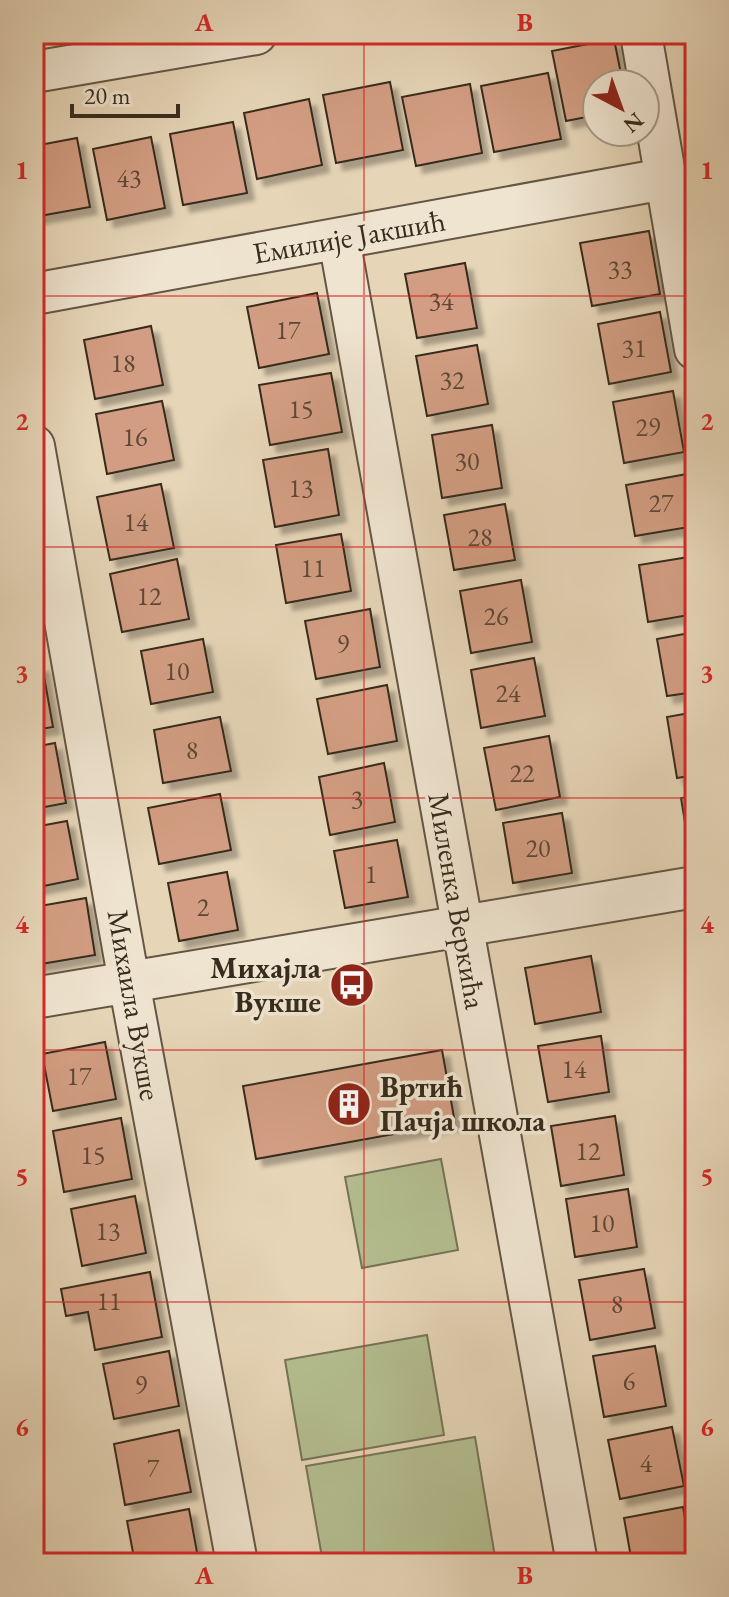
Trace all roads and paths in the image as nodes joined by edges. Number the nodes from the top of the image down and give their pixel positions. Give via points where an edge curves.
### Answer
1 (256, 34) edge
2 (641, 34) edge
3 (34, 72) edge
4 (664, 179) junction
5 (339, 239) junction
6 (34, 294) edge
7 (695, 349) edge
8 (34, 446) edge
9 (695, 887) edge
10 (461, 925) junction
11 (129, 982) junction
12 (34, 998) edge
13 (237, 1563) edge
14 (577, 1563) edge

1 - 3 street
2 - 4 street
4 - 5 street, Емилије Јакшић
4 - 7 street
5 - 6 street, Емилије Јакшић
5 - 10 street, Миленка Веркића
8 - 11 street, Михаила Вукше
9 - 10 street
10 - 11 street
10 - 14 street, Миленка Веркића
11 - 12 street
11 - 13 street, Михаила Вукше

